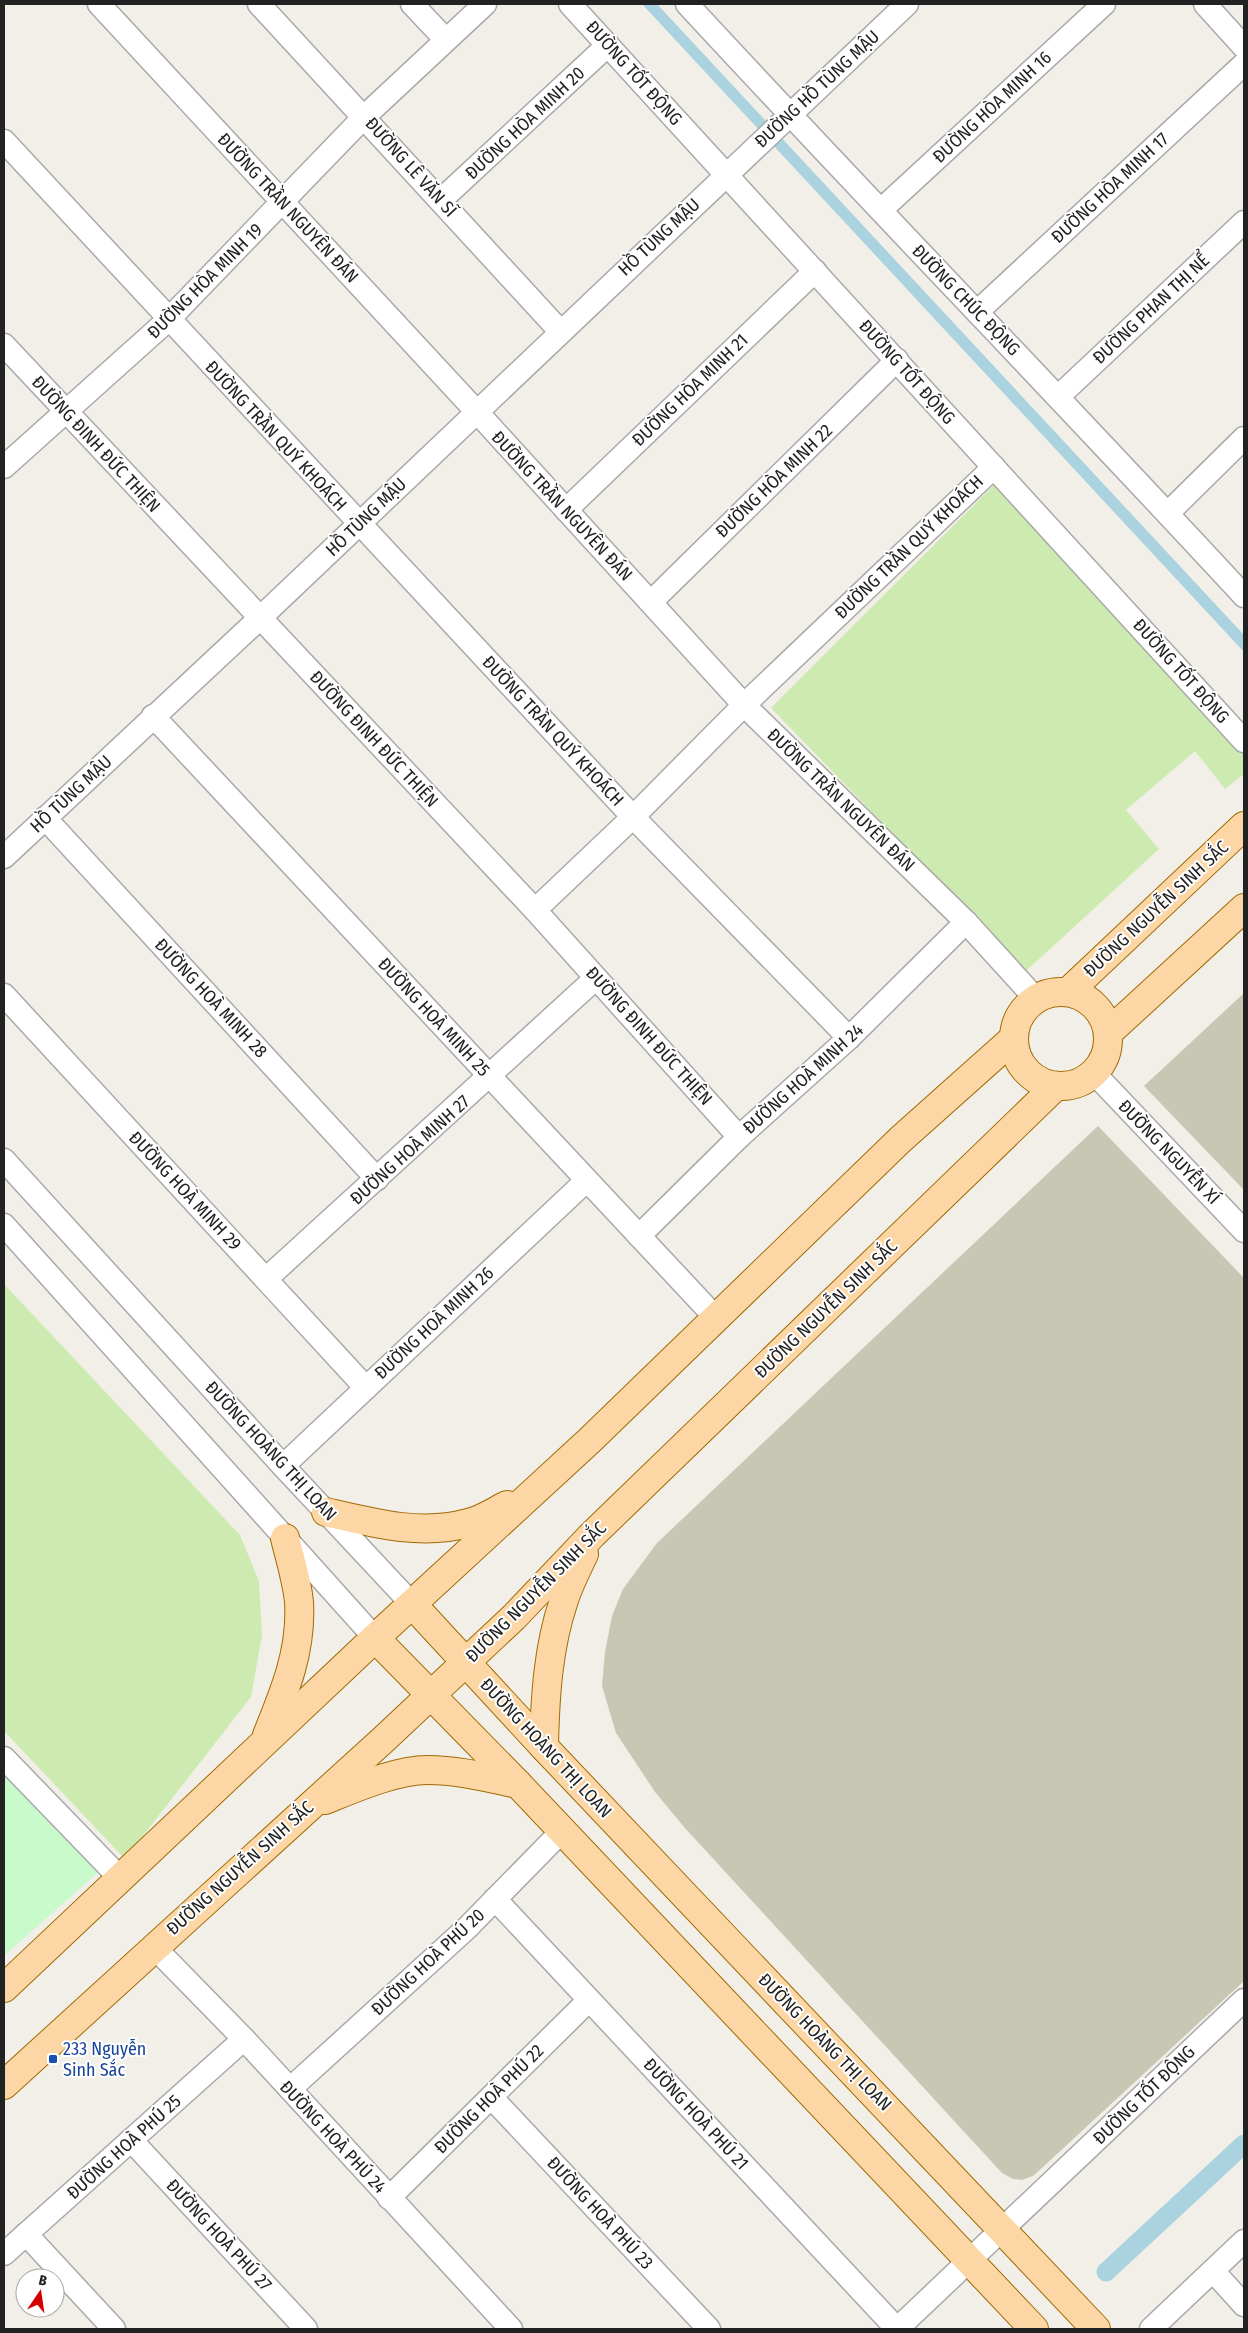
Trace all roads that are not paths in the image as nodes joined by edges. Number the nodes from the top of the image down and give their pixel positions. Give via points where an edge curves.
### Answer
1 (99, 4) edge
2 (259, 4) edge
3 (412, 4) edge
4 (485, 4) edge
5 (570, 4) edge
6 (687, 4) edge
7 (907, 4) edge
8 (1104, 4) edge
9 (1205, 4) edge
10 (446, 40) junction
11 (608, 45) junction
12 (1244, 48) edge
13 (1244, 64) edge
14 (365, 116) junction
15 (786, 118) junction
16 (4, 141) edge
17 (729, 171) junction
18 (441, 200) junction
19 (282, 203) junction
20 (880, 210) junction
21 (1244, 222) edge
22 (815, 271) junction
23 (976, 312) junction
24 (168, 320) junction
25 (560, 331) junction
26 (4, 345) edge
27 (897, 360) junction
28 (1059, 396) junction
29 (65, 412) junction
30 (477, 412) junction
31 (1244, 438) edge
32 (4, 467) edge
33 (994, 467) junction
34 (566, 510) junction
35 (1168, 513) junction
36 (358, 524) junction
37 (1244, 596) edge
38 (651, 602) junction
39 (260, 618) junction
40 (744, 705) junction
41 (153, 716) junction
42 (1244, 740) edge
43 (632, 817) junction
44 (45, 818) junction
45 (1244, 826) edge
46 (4, 856) edge
47 (1244, 908) edge
48 (535, 910) junction
49 (966, 922) junction
50 (596, 978) junction
51 (1068, 992) junction
52 (4, 995) edge
53 (1036, 999) junction
54 (1108, 1033) junction
55 (849, 1038) junction
56 (1013, 1039) junction
57 (1094, 1073) junction
58 (490, 1077) junction
59 (1056, 1086) junction
60 (739, 1137) junction
61 (4, 1160) edge
62 (378, 1179) junction
63 (586, 1180) junction
64 (4, 1225) edge
65 (1244, 1231) edge
66 (639, 1236) junction
67 (266, 1280) junction
68 (716, 1318) junction
69 (366, 1388) junction
70 (283, 1466) junction
71 (531, 1494) junction
72 (326, 1512) junction
73 (593, 1534) junction
74 (286, 1538) junction
75 (412, 1604) junction
76 (375, 1638) junction
77 (466, 1662) junction
78 (430, 1696) junction
79 (264, 1744) junction
80 (544, 1748) junction
81 (4, 1758) edge
82 (518, 1784) junction
83 (308, 1806) junction
84 (562, 1830) junction
85 (121, 1879) junction
86 (495, 1899) junction
87 (154, 1947) junction
88 (4, 1988) edge
89 (589, 2000) junction
90 (1244, 2000) edge
91 (244, 2039) junction
92 (4, 2085) edge
93 (290, 2090) junction
94 (491, 2097) junction
95 (131, 2140) junction
96 (390, 2198) junction
97 (1003, 2230) junction
98 (26, 2234) junction
99 (1244, 2241) edge
100 (4, 2254) edge
101 (970, 2262) junction
102 (1212, 2271) junction
103 (1244, 2305) edge
104 (114, 2329) edge
105 (306, 2329) edge
106 (511, 2329) edge
107 (709, 2329) edge
108 (897, 2329) edge
109 (1034, 2329) edge
110 (1096, 2329) edge
111 (1151, 2329) edge

1 - 19 street, ĐƯỜNG TRẦN NGUYÊN ĐÁN
2 - 14 street, ĐƯỜNG LÊ VĂN SĨ
3 - 10 street
4 - 10 street, ĐƯỜNG HÒA MINH 19
5 - 11 street, ĐƯỜNG TỐT ĐỘNG
6 - 15 street, ĐƯỜNG CHÚC ĐỘNG
7 - 15 street, ĐƯỜNG HỒ TÙNG MẬU
8 - 20 street, ĐƯỜNG HÒA MINH 16
9 - 12 street
10 - 14 street, ĐƯỜNG HÒA MINH 19
11 - 17 street, ĐƯỜNG TỐT ĐỘNG
11 - 18 street, ĐƯỜNG HÒA MINH 20
13 - 23 street, ĐƯỜNG HÒA MINH 17
14 - 18 street, ĐƯỜNG LÊ VĂN SĨ
14 - 19 street, ĐƯỜNG HÒA MINH 19
15 - 17 street, ĐƯỜNG HỒ TÙNG MẬU
15 - 20 street, ĐƯỜNG CHÚC ĐỘNG
16 - 24 street, ĐƯỜNG TRẦN QUÝ KHOÁCH
17 - 22 street, ĐƯỜNG TỐT ĐỘNG
17 - 25 street, HỒ TÙNG MẬU
18 - 25 street, ĐƯỜNG LÊ VĂN SĨ
19 - 24 street, ĐƯỜNG HÒA MINH 19
19 - 30 street, ĐƯỜNG TRẦN NGUYÊN ĐÁN
20 - 23 street, ĐƯỜNG CHÚC ĐỘNG
21 - 28 street, ĐƯỜNG PHAN THỊ NỂ
22 - 27 street, ĐƯỜNG TỐT ĐỘNG
22 - 34 street, ĐƯỜNG HÒA MINH 21
23 - 28 street, ĐƯỜNG CHÚC ĐỘNG
24 - 29 street, ĐƯỜNG HÒA MINH 19
24 - 36 street, ĐƯỜNG TRẦN QUÝ KHOÁCH
25 - 30 street, HỒ TÙNG MẬU
26 - 29 street, ĐƯỜNG ĐINH ĐỨC THIỆN
27 - 33 street, ĐƯỜNG TỐT ĐỘNG
27 - 38 street, ĐƯỜNG HÒA MINH 22
28 - 35 street, ĐƯỜNG CHÚC ĐỘNG
29 - 32 street, ĐƯỜNG HÒA MINH 19
29 - 39 street, ĐƯỜNG ĐINH ĐỨC THIỆN
30 - 34 street, ĐƯỜNG TRẦN NGUYÊN ĐÁN
30 - 36 street, HỒ TÙNG MẬU
31 - 35 street
33 - 40 street, ĐƯỜNG TRẦN QUÝ KHOÁCH
33 - 42 street, ĐƯỜNG TỐT ĐỘNG
34 - 38 street, ĐƯỜNG TRẦN NGUYÊN ĐÁN
35 - 37 street, ĐƯỜNG CHÚC ĐỘNG
36 - 39 street, HỒ TÙNG MẬU
36 - 43 street, ĐƯỜNG TRẦN QUÝ KHOÁCH
38 - 40 street, ĐƯỜNG TRẦN NGUYÊN ĐÁN
39 - 41 street, HỒ TÙNG MẬU
39 - 48 street, ĐƯỜNG ĐINH ĐỨC THIỆN
40 - 43 street, ĐƯỜNG TRẦN QUÝ KHOÁCH
40 - 49 street, ĐƯỜNG TRẦN NGUYÊN ĐÁN
41 - 44 street, HỒ TÙNG MẬU
41 - 58 street, ĐƯỜNG HOÀ MINH 25
43 - 48 street, ĐƯỜNG TRẦN QUÝ KHOÁCH
43 - 55 street, ĐƯỜNG TRẦN QUÝ KHOÁCH
44 - 46 street, HỒ TÙNG MẬU
44 - 62 street, ĐƯỜNG HOÀ MINH 28
45 - 51 main road, ĐƯỜNG NGUYỄN SINH SẮC
47 - 54 main road
48 - 50 street, ĐƯỜNG ĐINH ĐỨC THIỆN
49 - 53 street, ĐƯỜNG TRẦN NGUYÊN ĐÁN
49 - 55 street, ĐƯỜNG HOÀ MINH 24
50 - 58 street, ĐƯỜNG HOÀ MINH 27
50 - 60 street, ĐƯỜNG ĐINH ĐỨC THIỆN
51 - 53 main road via 1051,993
51 - 54 main road via 1080,995 1099,1010
52 - 67 street, ĐƯỜNG HOÀ MINH 29
53 - 56 main road via 1024,1009
54 - 57 main road via 1106,1055
55 - 60 street, ĐƯỜNG HOÀ MINH 24
56 - 59 main road via 1016,1053 1031,1075
56 - 68 main road via 901,1139
57 - 59 main road via 1070,1086
57 - 65 street, ĐƯỜNG NGUYỄN XÍ
58 - 62 street, ĐƯỜNG HOÀ MINH 27
58 - 63 street, ĐƯỜNG HOÀ MINH 25
59 - 73 main road, ĐƯỜNG NGUYỄN SINH SẮC
60 - 66 street, ĐƯỜNG HOÀ MINH 24
61 - 70 street, ĐƯỜNG HOÀNG THỊ LOAN
62 - 67 street, ĐƯỜNG HOÀ MINH 27
63 - 66 street, ĐƯỜNG HOÀ MINH 25
63 - 69 street, ĐƯỜNG HOÀ MINH 26
64 - 74 street
66 - 68 street, ĐƯỜNG HOÀ MINH 25
67 - 69 street, ĐƯỜNG HOÀ MINH 29
68 - 71 main road
69 - 70 street, ĐƯỜNG HOÀ MINH 26
70 - 72 street, ĐƯỜNG HOÀNG THỊ LOAN
71 - 72 main road via 469,1523 427,1530 377,1524
71 - 75 main road
72 - 75 street, ĐƯỜNG HOÀNG THỊ LOAN
73 - 77 main road, ĐƯỜNG NGUYỄN SINH SẮC
73 - 80 main road via 564,1599 550,1653
74 - 76 street
74 - 79 main road via 298,1601 298,1643 287,1685
75 - 76 main road
75 - 77 main road, ĐƯỜNG HOÀNG THỊ LOAN
76 - 78 main road
76 - 79 main road
77 - 78 main road, ĐƯỜNG NGUYỄN SINH SẮC
77 - 80 main road, ĐƯỜNG HOÀNG THỊ LOAN
78 - 82 main road
78 - 83 main road, ĐƯỜNG NGUYỄN SINH SẮC
79 - 85 main road
80 - 97 main road, ĐƯỜNG HOÀNG THỊ LOAN
81 - 85 street
82 - 83 main road via 476,1775 427,1770 375,1780
82 - 84 main road
83 - 87 main road, ĐƯỜNG NGUYỄN SINH SẮC
84 - 86 street, ĐƯỜNG HOÀ PHÚ 20
84 - 101 main road
85 - 88 main road
86 - 89 street, ĐƯỜNG HOÀ PHÚ 21
86 - 93 street, ĐƯỜNG HOÀ PHÚ 20
87 - 91 street, ĐƯỜNG HOÀ PHÚ 24
87 - 92 main road, ĐƯỜNG NGUYỄN SINH SẮC
89 - 94 street, ĐƯỜNG HOÀ PHÚ 22
89 - 108 street, ĐƯỜNG HOÀ PHÚ 21
90 - 97 street, ĐƯỜNG TỐT ĐỘNG
91 - 93 street, ĐƯỜNG HOÀ PHÚ 24
91 - 95 street, ĐƯỜNG HOÀ PHÚ 25
93 - 96 street, ĐƯỜNG HOÀ PHÚ 24
94 - 96 street, ĐƯỜNG HOÀ PHÚ 22
94 - 107 street, ĐƯỜNG HOÀ PHÚ 23
95 - 98 street, ĐƯỜNG HOÀ PHÚ 25
95 - 105 street, ĐƯỜNG HOÀ PHÚ 27
96 - 106 street, ĐƯỜNG HOÀ PHÚ 24
97 - 101 street, ĐƯỜNG TỐT ĐỘNG
97 - 110 main road, ĐƯỜNG HOÀNG THỊ LOAN
98 - 100 street, ĐƯỜNG HOÀ PHÚ 25
98 - 104 street
99 - 102 street
101 - 108 street, ĐƯỜNG TỐT ĐỘNG
101 - 109 main road
102 - 103 street
102 - 111 street

